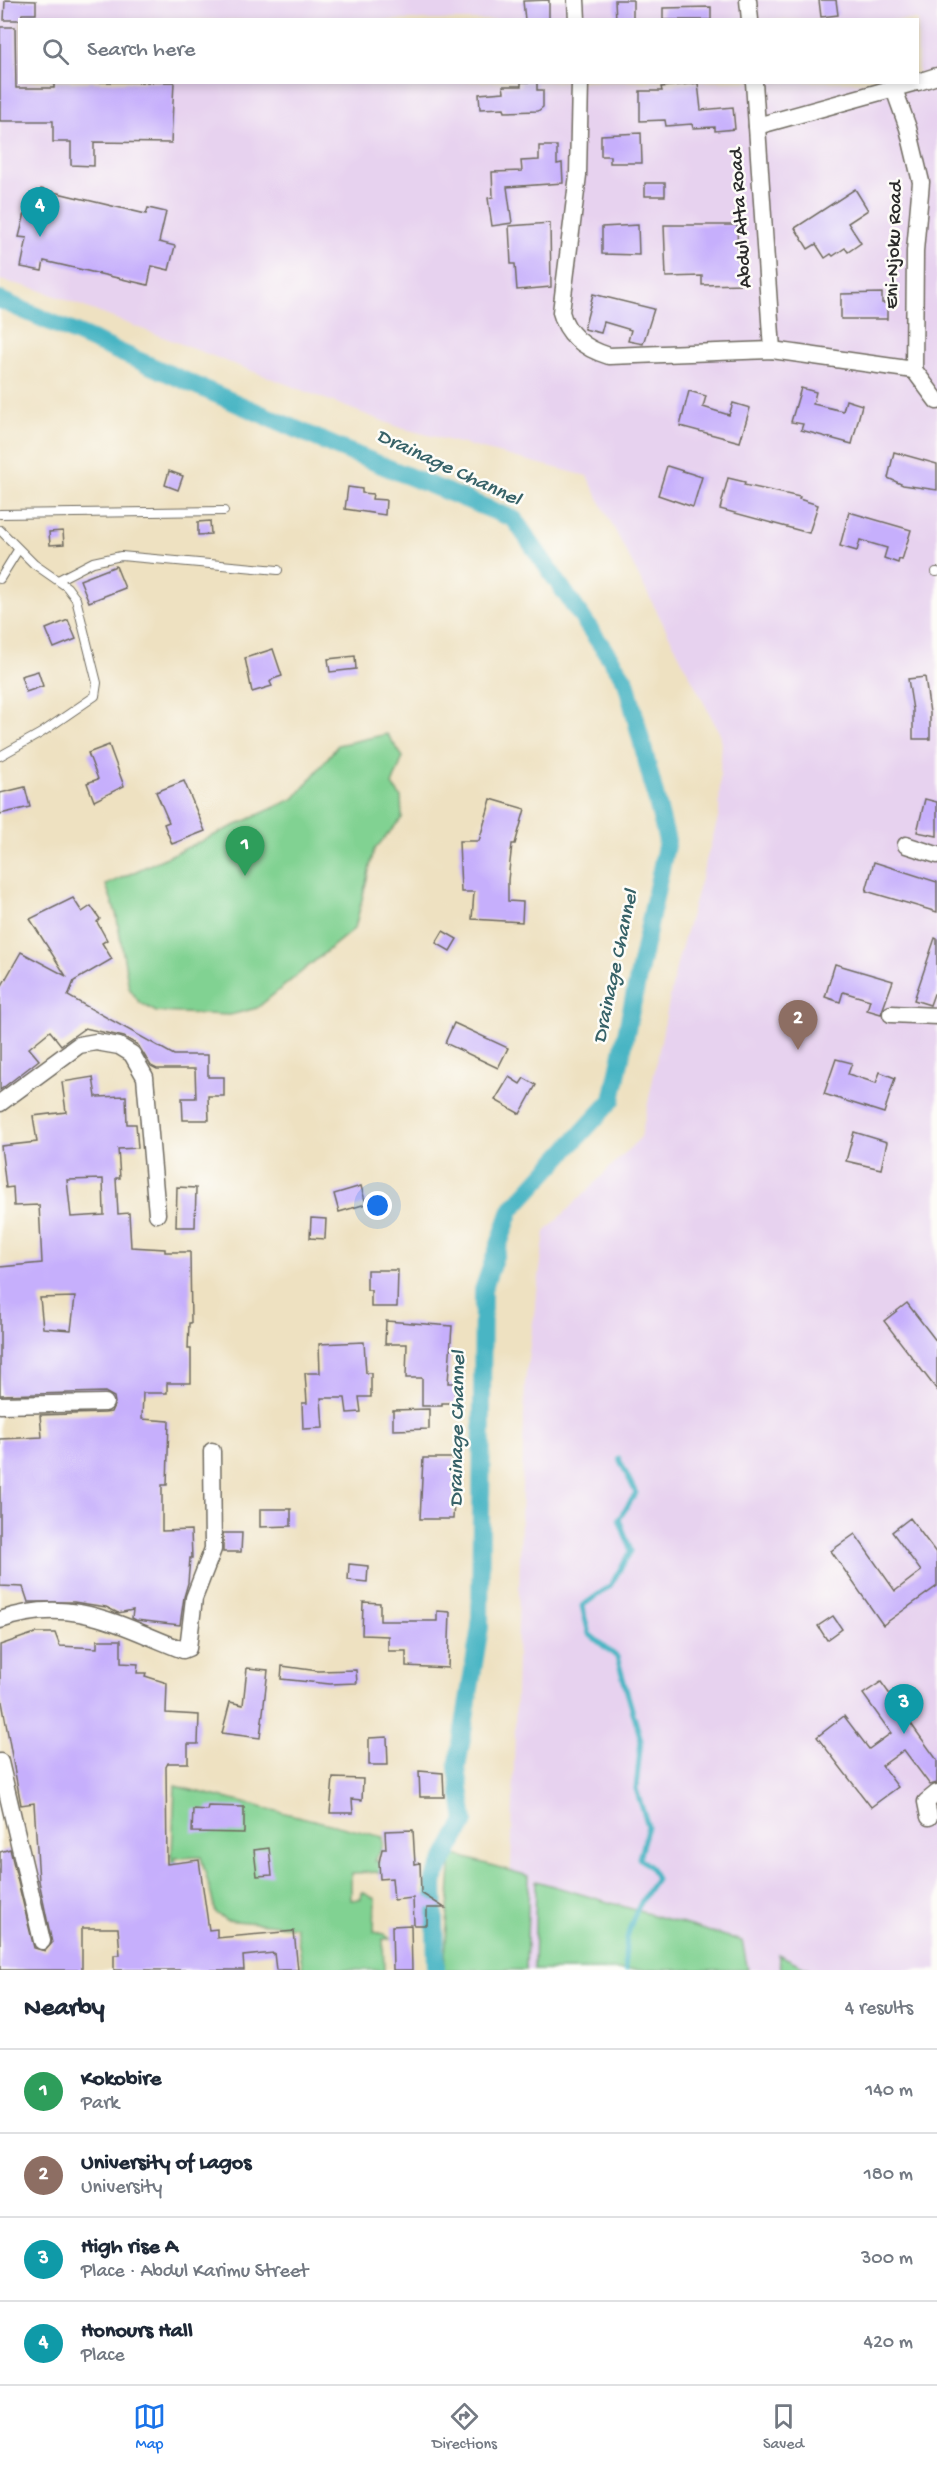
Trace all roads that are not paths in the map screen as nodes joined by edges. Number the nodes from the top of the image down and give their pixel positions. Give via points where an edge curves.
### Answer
1 (576, 0) edge
2 (748, 0) edge
3 (577, 18) edge
4 (750, 18) edge
5 (937, 76) edge
6 (919, 81) edge
7 (580, 84) edge
8 (754, 84) edge
9 (910, 84) edge
10 (894, 89) junction
11 (757, 126) junction
12 (772, 350) junction
13 (914, 370) junction
14 (937, 401) edge
15 (224, 511) dead end
16 (0, 514) edge
17 (0, 530) edge
18 (18, 550) junction
19 (278, 570) dead end
20 (0, 579) edge
21 (58, 580) junction
22 (0, 756) edge
23 (906, 845) dead end
24 (937, 855) edge
25 (891, 1014) dead end
26 (937, 1016) edge
27 (0, 1103) edge
28 (157, 1214) dead end
29 (105, 1403) dead end
30 (0, 1405) edge
31 (212, 1451) dead end
32 (0, 1620) edge
33 (0, 1762) edge
34 (937, 1793) edge
35 (929, 1817) dead end
36 (42, 1941) dead end

1 - 3 street
2 - 4 street
5 - 6 street
7 - 12 street via 578,175 561,293 564,325 591,351 609,356
8 - 11 street, Abdul Atta Road
9 - 10 street
10 - 11 street
10 - 13 street, Eni-Njoku Road via 921,182 915,251
11 - 12 street, Abdul Atta Road
12 - 13 street
13 - 14 street
15 - 16 lane
17 - 18 lane
18 - 20 lane
18 - 21 lane
19 - 21 lane via 121,556 93,562
21 - 22 lane via 76,599 97,683 95,696
23 - 24 street
25 - 26 street
27 - 28 street via 79,1046 96,1042 119,1046 132,1054 146,1077
29 - 30 street
31 - 32 street via 213,1549 194,1598 188,1648 183,1650 94,1615 57,1609
33 - 36 street
34 - 35 street via 926,1802

